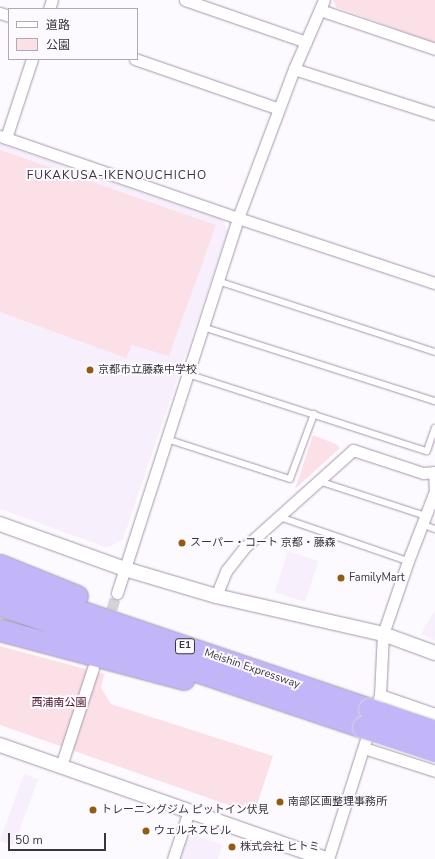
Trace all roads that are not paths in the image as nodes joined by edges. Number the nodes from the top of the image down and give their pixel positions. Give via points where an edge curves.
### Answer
1 (185, 0) edge
2 (322, 5) edge
3 (306, 42) junction
4 (435, 49) edge
5 (32, 60) edge
6 (138, 60) edge
7 (294, 69) junction
8 (279, 109) junction
9 (435, 114) edge
10 (3, 137) edge
11 (238, 218) junction
12 (218, 281) junction
13 (435, 283) edge
14 (203, 327) junction
15 (435, 352) edge
16 (188, 374) junction
17 (435, 401) edge
18 (314, 414) junction
19 (435, 428) edge
20 (167, 439) junction
21 (434, 472) edge
22 (319, 480) junction
23 (279, 516) junction
24 (424, 520) junction
25 (0, 524) edge
26 (435, 529) edge
27 (408, 561) junction
28 (0, 565) edge
29 (125, 569) junction
30 (0, 584) edge
31 (117, 593) tunnel mouth
32 (216, 596) junction
33 (0, 605) edge
34 (0, 630) edge
35 (383, 634) junction
36 (435, 653) edge
37 (93, 668) dead end
38 (280, 689) junction
39 (371, 710) junction
40 (435, 714) edge
41 (435, 731) edge
42 (0, 745) edge
43 (364, 748) junction
44 (435, 751) edge
45 (61, 766) junction
46 (435, 771) edge
47 (189, 811) junction
48 (173, 859) edge
49 (325, 859) edge
50 (328, 859) edge

1 - 3 street
2 - 3 street
2 - 4 street
3 - 7 street
5 - 10 street
6 - 8 street
7 - 8 street
7 - 9 street
8 - 11 street
10 - 11 street
11 - 12 street
11 - 13 street
12 - 14 street
12 - 15 lane
14 - 16 street
14 - 17 lane
16 - 18 lane
16 - 20 street
18 - 19 lane via 428,451
18 - 20 lane via 290,479
20 - 29 street
21 - 22 street via 423,474 352,450
21 - 24 street via 435,491
22 - 23 street
22 - 24 lane
23 - 27 lane
23 - 32 street via 245,547 226,572
24 - 26 lane
24 - 27 street
25 - 29 street
27 - 35 street
28 - 38 highway
29 - 31 street
29 - 32 street
30 - 38 highway, Meishin Expressway / E1
32 - 35 street
33 - 38 highway, Meishin Expressway / E1
34 - 38 highway via 150,672
35 - 36 street
35 - 39 street
37 - 45 street
38 - 39 highway, Meishin Expressway / E1
39 - 40 street
39 - 41 highway, Meishin Expressway / E1, bridge
39 - 43 street
39 - 44 highway, Meishin Expressway / E1, bridge
42 - 45 street
43 - 46 street
43 - 50 street
45 - 47 street
47 - 48 street
47 - 49 street

